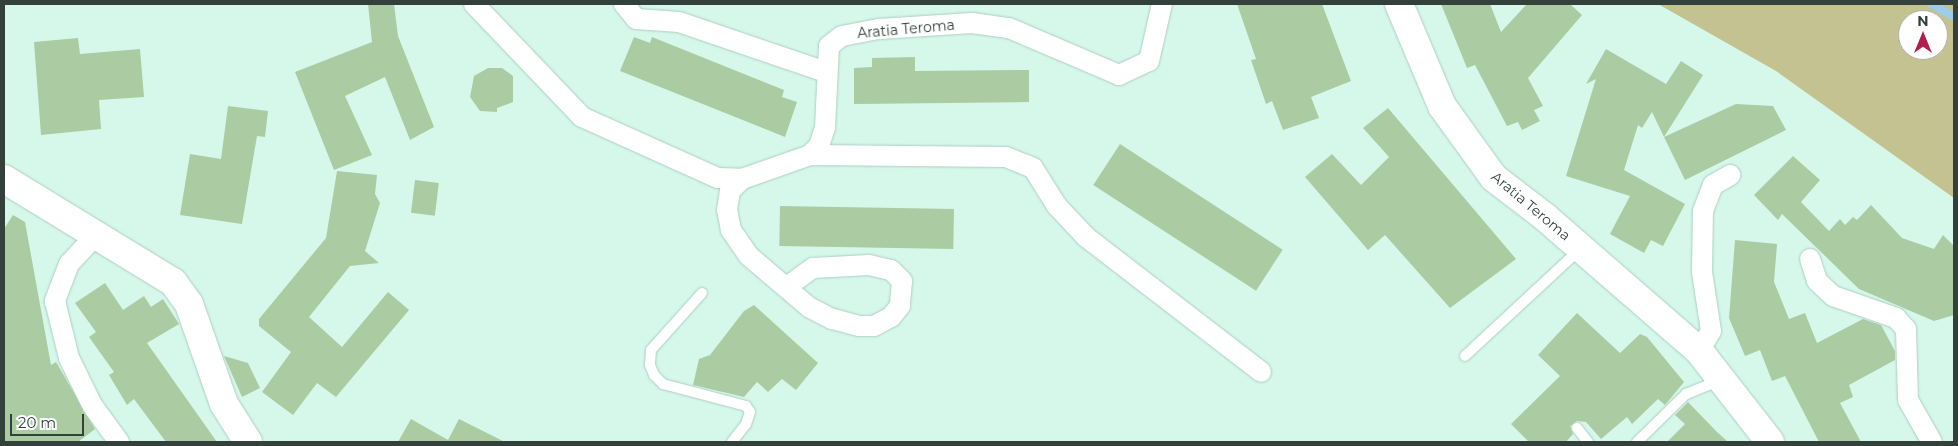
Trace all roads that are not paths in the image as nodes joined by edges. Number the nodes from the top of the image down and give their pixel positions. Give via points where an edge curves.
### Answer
1 (474, 4) edge
2 (624, 4) edge
3 (1162, 4) edge
4 (1399, 4) edge
5 (826, 72) junction
6 (810, 155) junction
7 (1730, 175) dead end
8 (4, 179) edge
9 (742, 179) junction
10 (96, 235) junction
11 (1581, 248) junction
12 (1810, 259) dead end
13 (788, 286) junction
14 (702, 293) dead end
15 (1699, 351) junction
16 (1465, 356) dead end
17 (1261, 372) dead end
18 (1722, 379) junction
19 (1577, 428) dead end
20 (119, 442) edge
21 (248, 442) edge
22 (732, 442) edge
23 (1588, 442) edge
24 (1637, 442) edge
25 (1770, 442) edge
26 (1932, 442) edge

1 - 9 street via 582,117 718,178
2 - 5 street via 636,19 679,22
3 - 5 street, Aratia Teroma via 1149,61 1119,74 1009,28 972,23 879,29 842,36 829,46
4 - 11 main road, Aratia Teroma via 1442,106 1488,170
5 - 6 street, Aratia Teroma via 825,128 819,146
6 - 9 street
6 - 17 street via 1006,157 1033,168 1057,206 1086,237
7 - 15 street via 1713,185 1703,211 1702,272 1710,331
8 - 10 main road
9 - 13 street via 730,191 727,210 731,230 750,256
10 - 20 street via 69,264 54,301 69,358 92,405
10 - 21 main road via 173,282 189,304 224,404
11 - 15 main road, Aratia Teroma
11 - 16 lane, Aratia Teroma
12 - 26 street via 1817,282 1834,296 1896,318 1906,329 1908,400
13 - 13 street via 810,308 859,326 874,326 891,317 900,306 903,292 902,281 891,270 869,265 813,268
14 - 22 lane via 651,350 650,365 663,384 746,406 750,412 746,424
15 - 18 main road, Aratia Teroma
18 - 24 lane via 1686,394
18 - 25 main road, Aratia Teroma
19 - 23 lane

